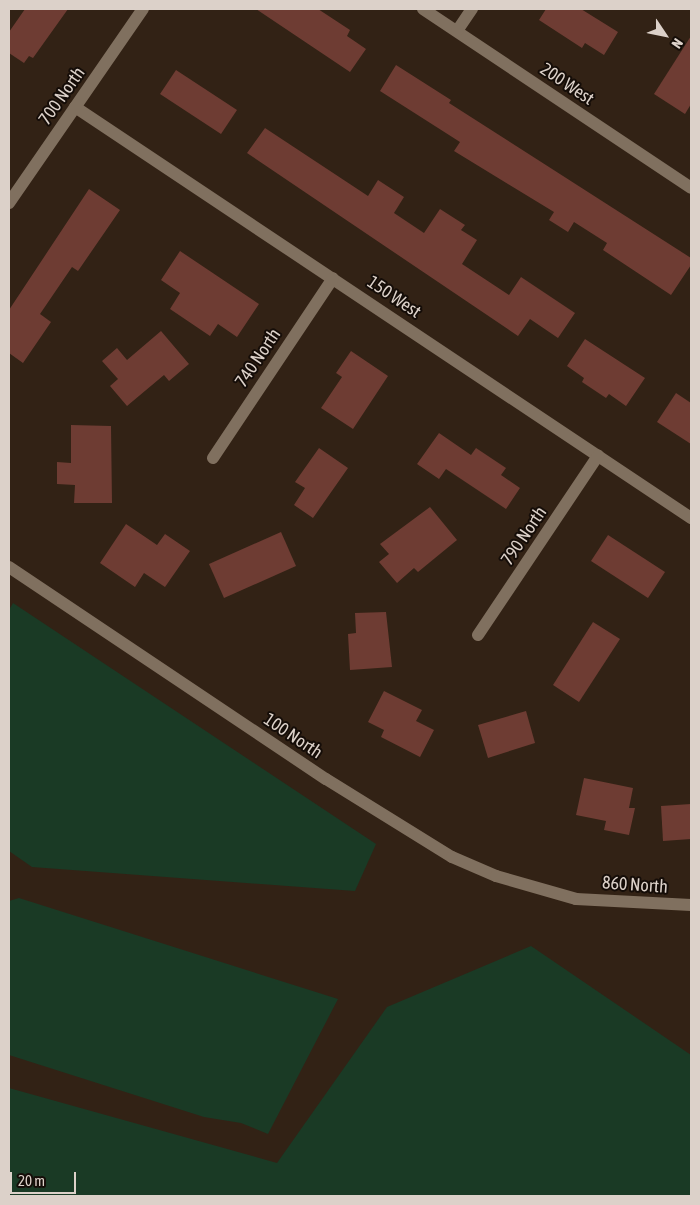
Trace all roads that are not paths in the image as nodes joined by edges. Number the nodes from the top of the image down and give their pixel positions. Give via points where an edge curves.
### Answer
1 (143, 9) edge
2 (422, 9) edge
3 (472, 9) edge
4 (457, 32) junction
5 (76, 107) junction
6 (691, 188) edge
7 (9, 203) edge
8 (333, 278) junction
9 (598, 456) junction
10 (213, 458) dead end
11 (691, 518) edge
12 (9, 566) edge
13 (478, 634) dead end
14 (576, 898) joint
15 (691, 905) edge

1 - 5 street, 700 North
2 - 4 street, 200 West
3 - 4 street
4 - 6 street, 200 West
5 - 7 street, 700 North
5 - 8 street, 150 West
8 - 9 street, 150 West
8 - 10 street, 740 North
9 - 11 street, 150 West
9 - 13 street, 790 North
12 - 14 street, 100 North via 428,843 496,876
14 - 15 street, 860 North

